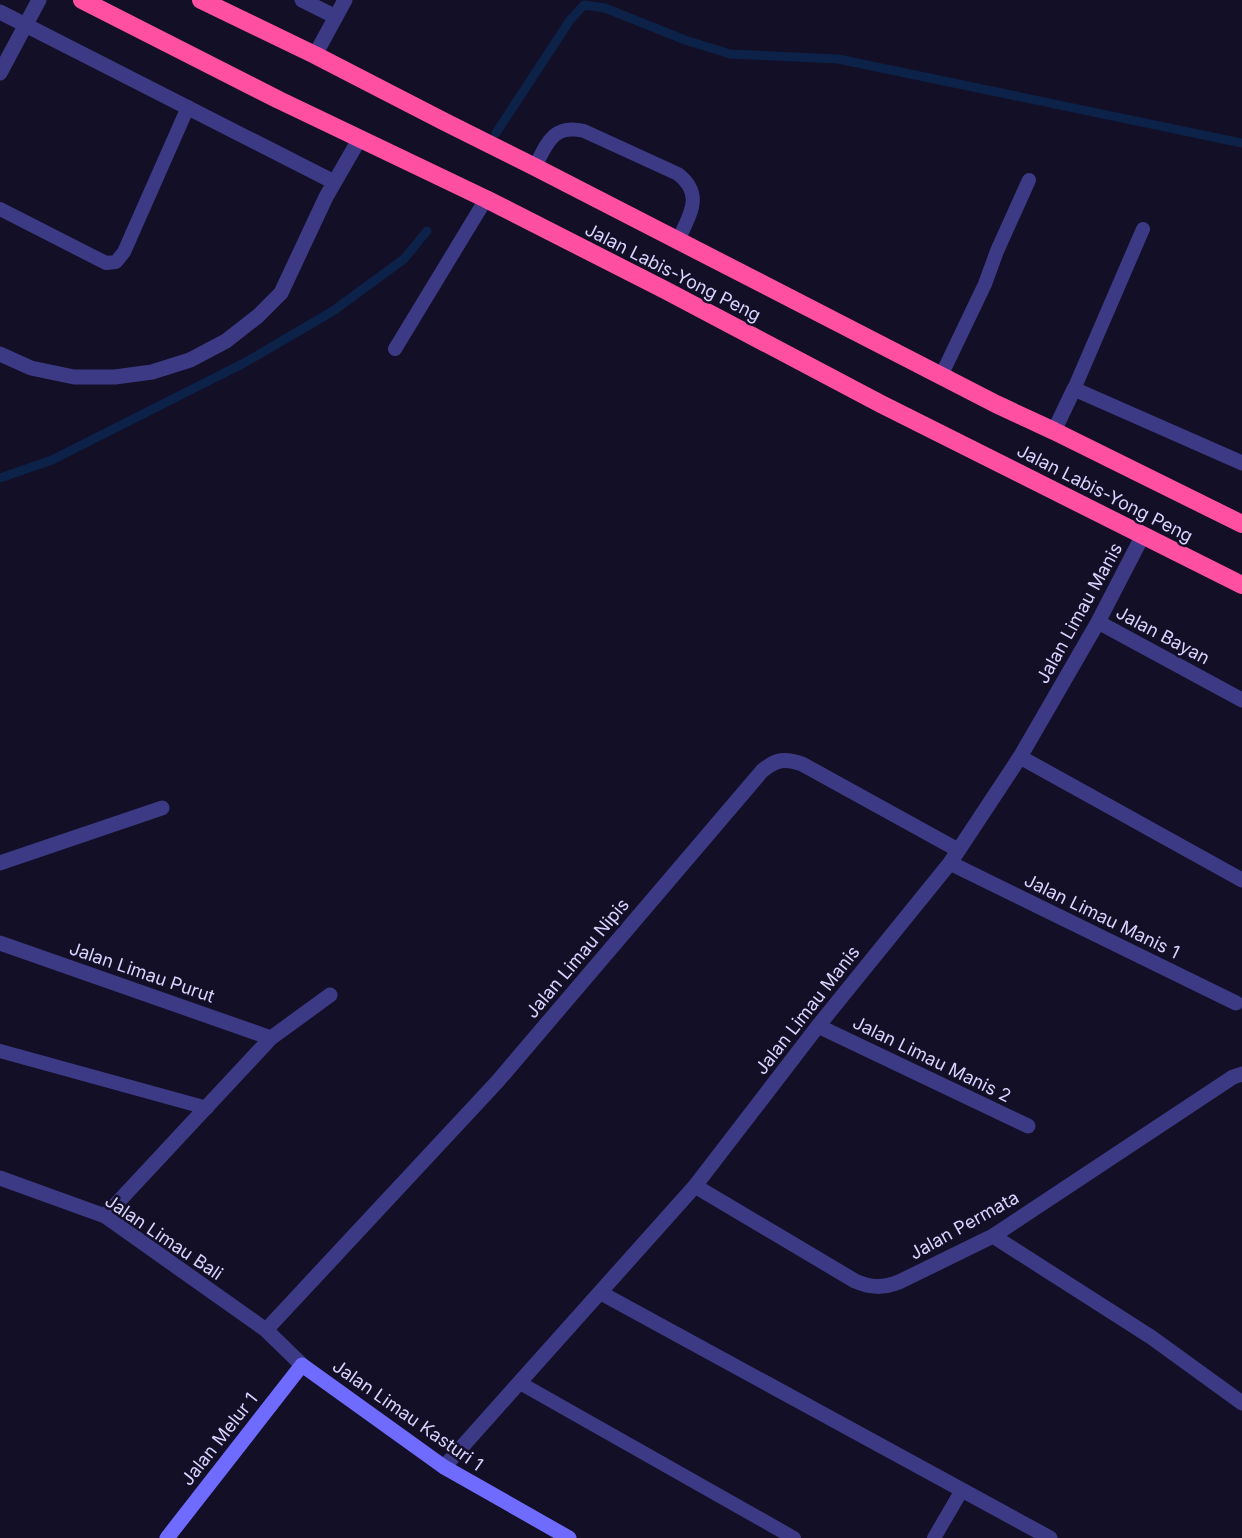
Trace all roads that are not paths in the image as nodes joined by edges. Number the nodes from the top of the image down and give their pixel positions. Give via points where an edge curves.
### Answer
1 (39, 0) edge
2 (82, 0) edge
3 (201, 0) edge
4 (302, 0) edge
5 (345, 0) edge
6 (0, 12) edge
7 (336, 17) junction
8 (25, 25) junction
9 (315, 55) junction
10 (0, 73) edge
11 (188, 108) junction
12 (360, 138) junction
13 (535, 166) junction
14 (1029, 180) dead end
15 (334, 182) junction
16 (486, 199) junction
17 (0, 209) edge
18 (1143, 229) dead end
19 (678, 241) junction
20 (395, 350) dead end
21 (0, 354) edge
22 (941, 376) junction
23 (1074, 389) junction
24 (1054, 431) junction
25 (1242, 463) edge
26 (1242, 524) edge
27 (1143, 535) junction
28 (1242, 585) edge
29 (1098, 622) junction
30 (1242, 700) edge
31 (1020, 757) junction
32 (162, 808) dead end
33 (954, 857) junction
34 (0, 863) edge
35 (1242, 880) edge
36 (0, 943) edge
37 (330, 995) dead end
38 (1236, 1003) dead end
39 (818, 1026) junction
40 (271, 1038) junction
41 (0, 1051) edge
42 (1242, 1074) edge
43 (207, 1107) junction
44 (1028, 1126) dead end
45 (0, 1178) edge
46 (696, 1186) junction
47 (105, 1216) junction
48 (993, 1236) junction
49 (600, 1293) junction
50 (266, 1330) junction
51 (302, 1365) junction
52 (520, 1383) junction
53 (1242, 1403) edge
54 (444, 1467) junction
55 (962, 1490) junction
56 (167, 1538) edge
57 (568, 1538) edge
58 (794, 1538) edge
59 (934, 1538) edge
60 (1050, 1538) edge

1 - 8 street
2 - 12 highway, Jalan Labis-Yong Peng
3 - 9 highway, Jalan Labis-Yong Peng
4 - 7 street
5 - 7 street
6 - 8 street
7 - 9 street
8 - 10 street
8 - 11 street
9 - 13 highway, Jalan Labis-Yong Peng
11 - 15 street
11 - 17 lane via 124,252 116,262 106,263
12 - 15 street
12 - 16 highway, Jalan Labis-Yong Peng
13 - 19 highway, Jalan Labis-Yong Peng
13 - 19 lane via 554,135 573,128 678,174 692,190 694,201
14 - 22 lane
15 - 21 street via 281,293 226,341 190,360 133,375 74,377 31,368
16 - 20 lane
16 - 27 highway, Jalan Labis-Yong Peng
18 - 23 lane
19 - 22 highway, Jalan Labis-Yong Peng
22 - 24 highway, Jalan Labis-Yong Peng
23 - 24 street
23 - 25 street
24 - 26 highway, Jalan Labis-Yong Peng
27 - 28 highway, Jalan Labis-Yong Peng
27 - 29 street, Jalan Limau Manis
29 - 30 street, Jalan Bayan
29 - 31 street, Jalan Limau Manis
31 - 33 street, Jalan Limau Manis
31 - 35 street
32 - 34 street
33 - 38 street, Jalan Limau Manis 1
33 - 39 street, Jalan Limau Manis
33 - 50 street, Jalan Limau Nipis via 802,764 792,760 771,764 509,1069
36 - 40 street, Jalan Limau Purut
37 - 40 street
39 - 44 street, Jalan Limau Manis 2
39 - 46 street, Jalan Limau Manis
40 - 43 street
41 - 43 lane
42 - 48 street, Jalan Permata
43 - 47 street
45 - 47 street, Jalan Limau Bali
46 - 48 street, Jalan Permata via 865,1285 877,1287 899,1282
46 - 49 street, Jalan Limau Manis
47 - 50 street, Jalan Limau Bali
48 - 53 street via 1151,1337
49 - 52 street, Jalan Limau Manis
49 - 55 street
50 - 51 street, Jalan Limau Kasturi 1
51 - 54 street, Jalan Limau Kasturi 1
51 - 56 street, Jalan Melur 1
52 - 54 street, Jalan Limau Manis
52 - 58 lane
54 - 57 street, Jalan Limau Kasturi 1
55 - 59 lane
55 - 60 street

